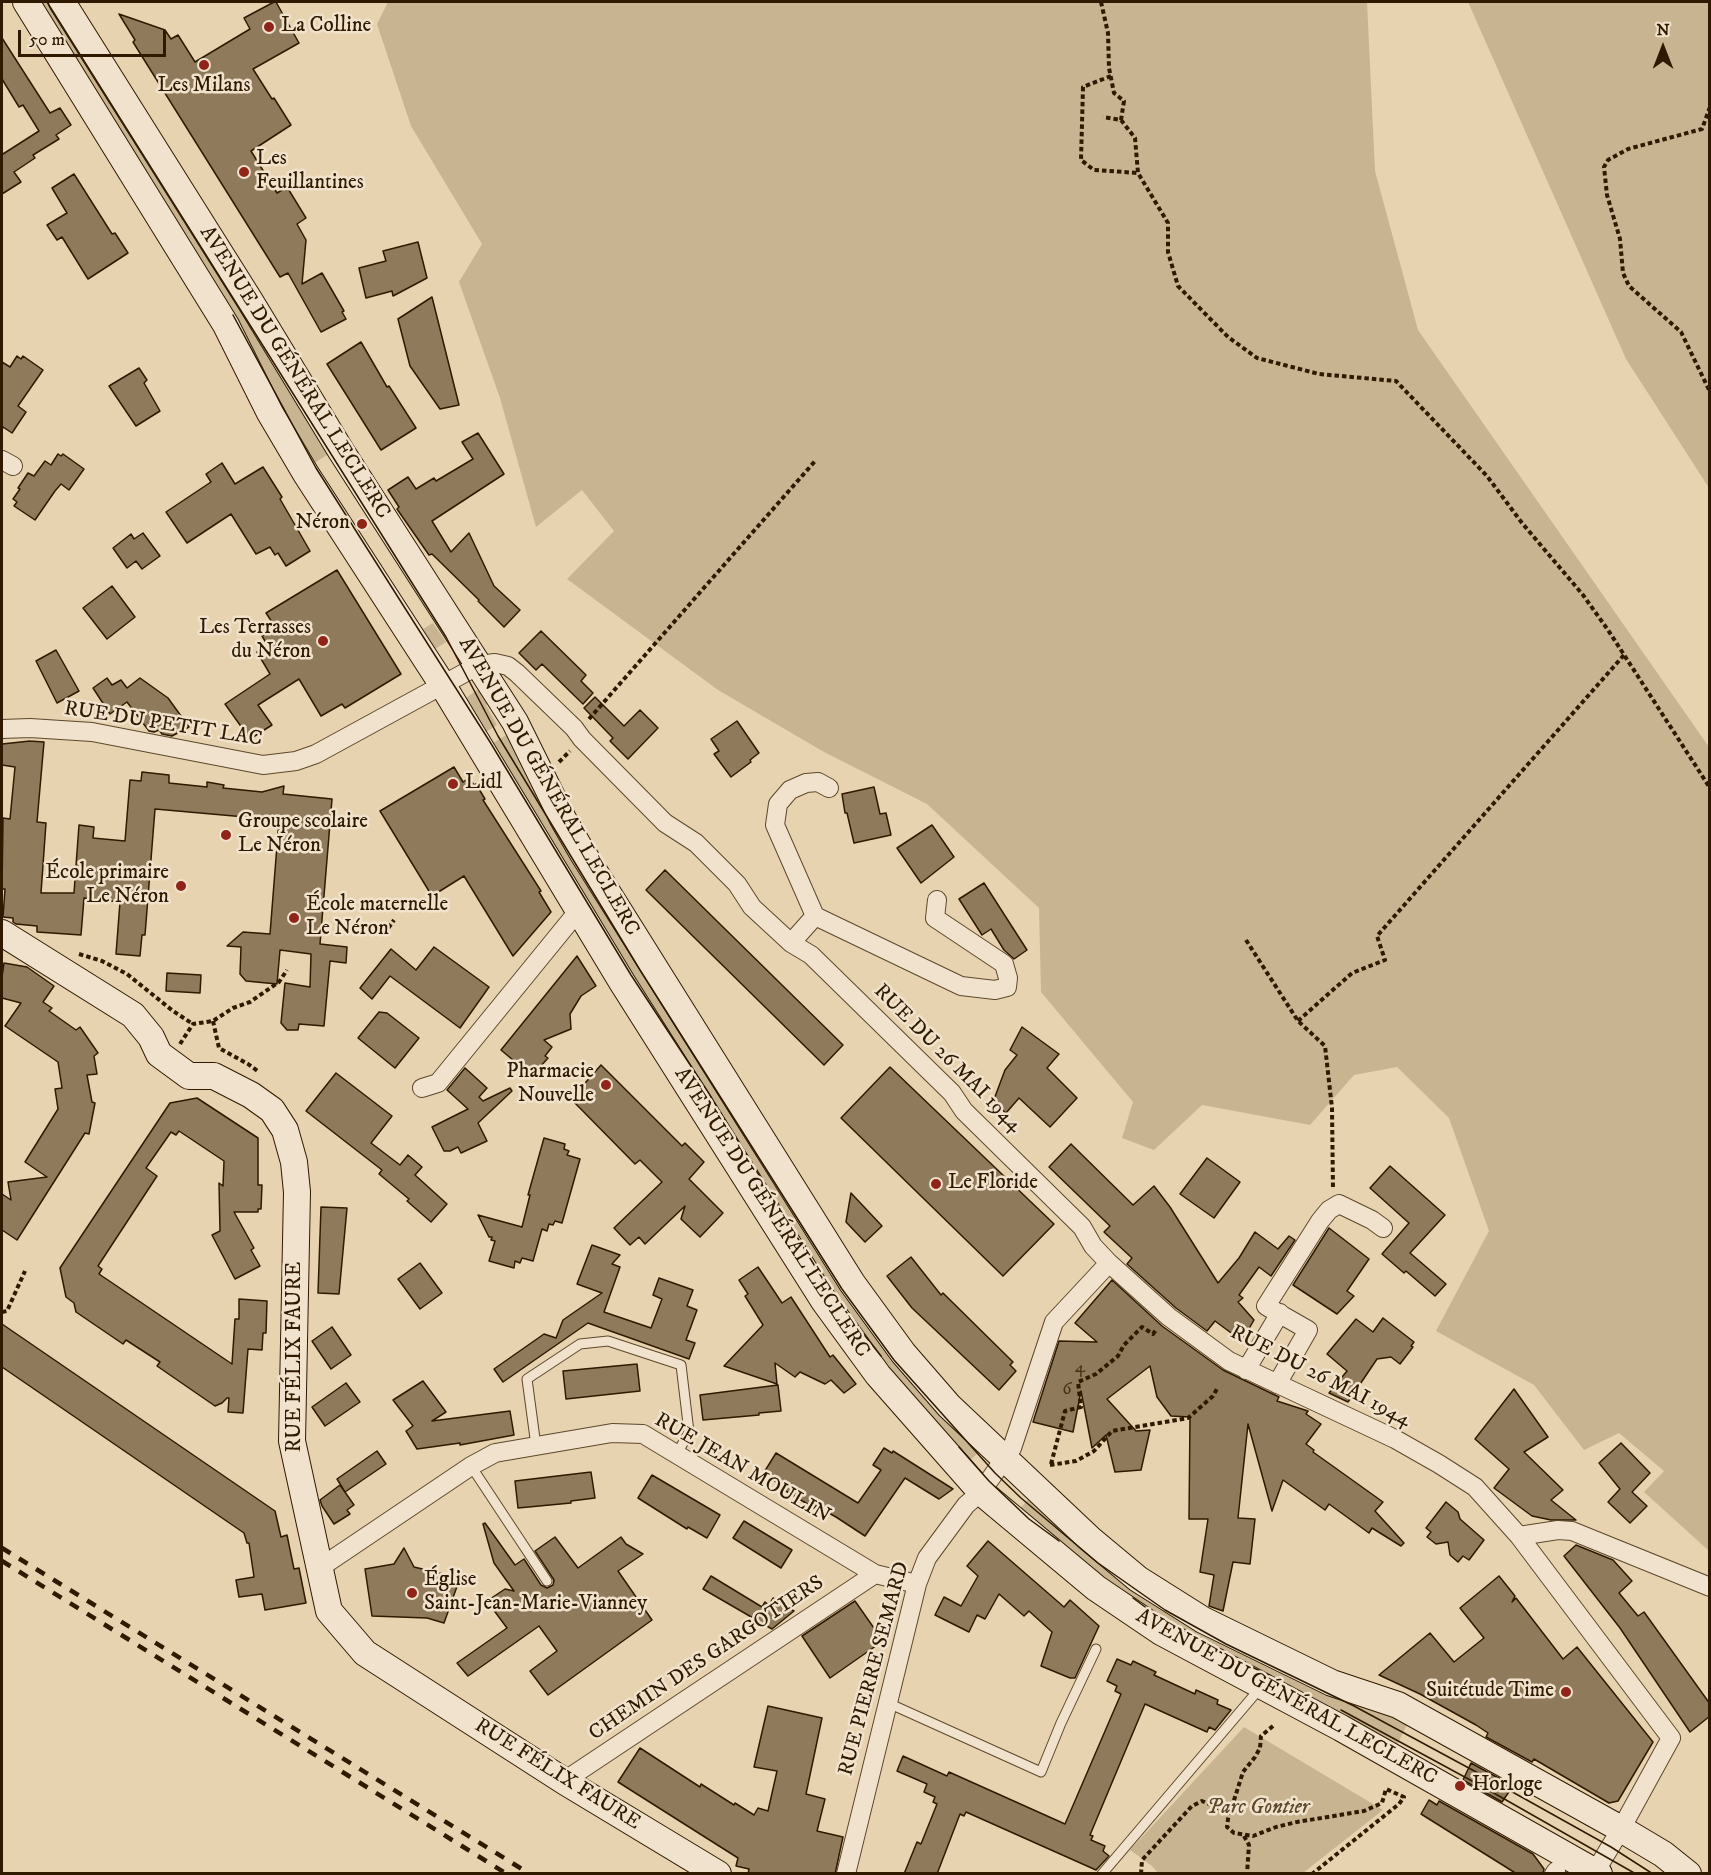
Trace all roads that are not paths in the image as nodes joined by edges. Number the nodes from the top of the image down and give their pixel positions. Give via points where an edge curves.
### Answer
1 (26, 2) edge
2 (62, 2) edge
3 (478, 665) junction
4 (442, 684) junction
5 (2, 729) edge
6 (829, 788) dead end
7 (937, 900) dead end
8 (579, 910) junction
9 (814, 916) junction
10 (2, 933) edge
11 (791, 943) junction
12 (422, 1088) dead end
13 (1383, 1228) dead end
14 (1109, 1263) junction
15 (1280, 1313) junction
16 (1246, 1370) junction
17 (1277, 1384) junction
18 (536, 1446) junction
19 (1008, 1453) junction
20 (677, 1454) junction
21 (471, 1466) junction
22 (981, 1492) junction
23 (1520, 1536) junction
24 (318, 1569) junction
25 (875, 1574) junction
26 (547, 1581) dead end
27 (917, 1584) junction
28 (1710, 1587) edge
29 (1096, 1649) dead end
30 (1262, 1685) junction
31 (888, 1703) junction
32 (564, 1781) junction
33 (1622, 1829) junction
34 (1597, 1873) edge
35 (718, 1874) edge
36 (846, 1874) edge
37 (1102, 1874) edge
38 (1688, 1874) edge

1 - 4 main road, AVENUE DU GÉNÉRAL LECLERC via 226,325 306,474
2 - 3 main road, AVENUE DU GÉNÉRAL LECLERC
3 - 4 street
3 - 11 street, RUE DU 26 MAI 1944 via 495,663 517,673 665,823 696,843 737,885 752,907
3 - 19 main road, AVENUE DU GÉNÉRAL LECLERC via 514,722 588,862 852,1284 903,1353 949,1406
4 - 5 street, RUE DU PETIT LAC via 316,754 263,765 92,732
4 - 8 main road, AVENUE DU GÉNÉRAL LECLERC
6 - 9 street via 818,782 790,790 778,804 775,825
7 - 9 street, RUE DU 26 MAI 1944 via 935,918 1004,964 1007,987 994,990 961,986
8 - 12 street, AVENUE DU GÉNÉRAL LECLERC via 438,1083
8 - 22 main road, AVENUE DU GÉNÉRAL LECLERC via 848,1336
9 - 11 street
10 - 24 main road, RUE FÉLIX FAURE via 133,1015 159,1054 189,1076 214,1076 251,1095 272,1110 285,1130 297,1192 292,1441
11 - 14 street, RUE DU 26 MAI 1944 via 811,955 952,1093 964,1111 1082,1227
13 - 15 street via 1339,1204 1333,1207 1266,1306
14 - 16 street, RUE DU 26 MAI 1944 via 1169,1317
14 - 19 street, RUE PIERRE SEMARD via 1054,1322
15 - 16 street
15 - 17 street via 1308,1330
16 - 17 street, RUE DU 26 MAI 1944
17 - 23 street, RUE DU 26 MAI 1944 via 1439,1464 1474,1487
18 - 20 street, RUE JEAN MOULIN via 612,1434 643,1434
18 - 20 lane via 527,1379 580,1344 608,1341 681,1365 689,1432
18 - 21 street, RUE JEAN MOULIN via 495,1453
19 - 22 street, RUE PIERRE SEMARD
19 - 33 main road, AVENUE DU GÉNÉRAL LECLERC via 1106,1552 1203,1620 1332,1683 1398,1705
20 - 25 street, RUE JEAN MOULIN
21 - 24 street, RUE JEAN MOULIN
21 - 26 lane
22 - 27 street, RUE PIERRE SEMARD via 966,1505 927,1558
22 - 30 main road, AVENUE DU GÉNÉRAL LECLERC via 1105,1594 1161,1632
23 - 28 street via 1572,1531
23 - 33 street, RUE DU 26 MAI 1944 via 1671,1738
24 - 32 main road, RUE FÉLIX FAURE via 329,1611 365,1653
25 - 27 street, RUE JEAN MOULIN
25 - 32 street, CHEMIN DES GARGOTIERS
27 - 31 street, RUE PIERRE SEMARD
29 - 31 lane via 1041,1772
30 - 34 main road, AVENUE DU GÉNÉRAL LECLERC
30 - 37 lane
31 - 36 street, RUE PIERRE SEMARD
32 - 35 main road, RUE FÉLIX FAURE
33 - 34 street, RUE DU 26 MAI 1944
33 - 38 main road, AVENUE DU GÉNÉRAL LECLERC

